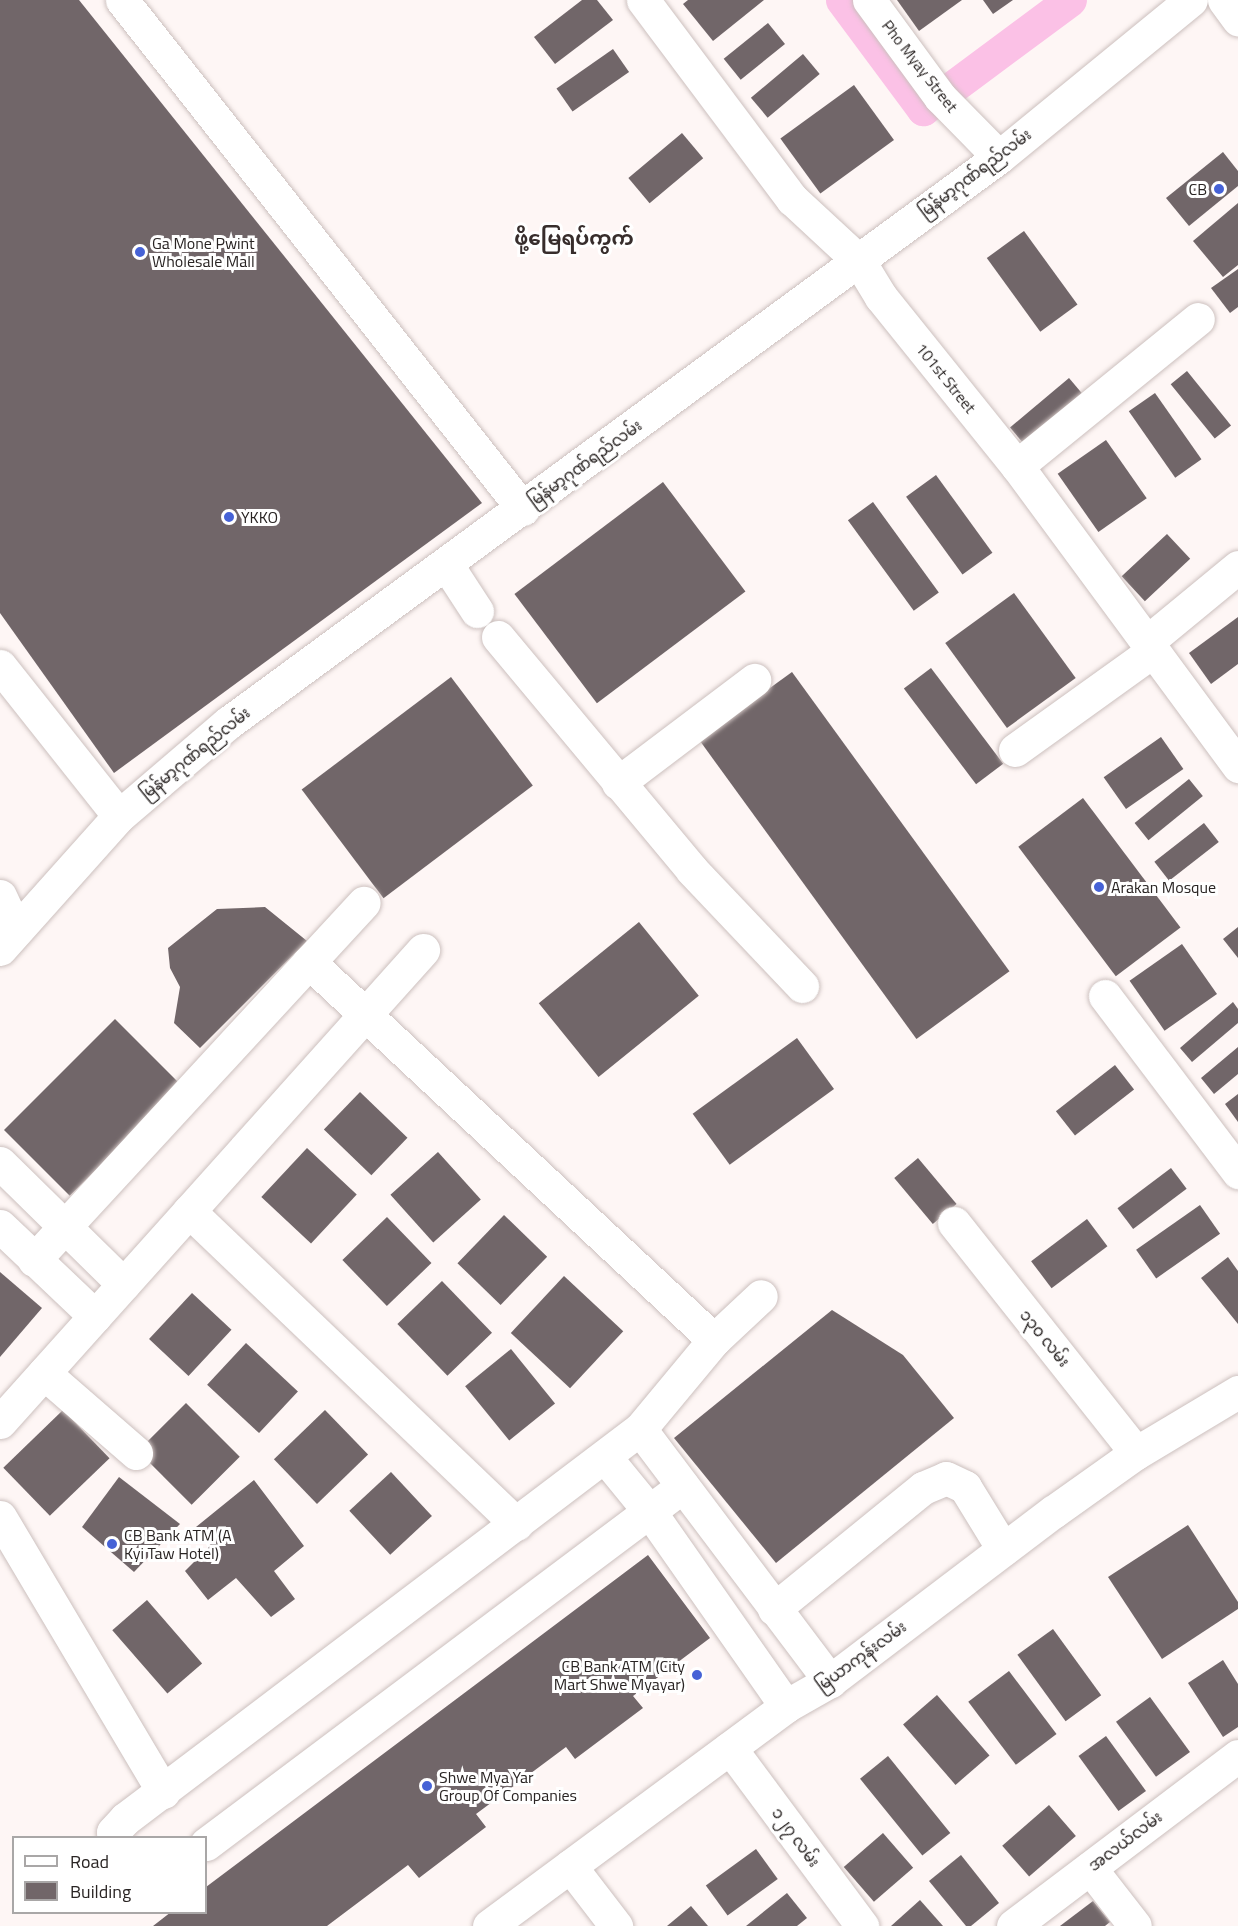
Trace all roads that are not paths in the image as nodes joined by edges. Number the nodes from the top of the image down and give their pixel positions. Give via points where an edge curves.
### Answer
1 (122, 0) edge
2 (643, 0) edge
3 (869, 0) edge
4 (1191, 0) edge
5 (1224, 0) edge
6 (1238, 19) edge
7 (999, 157) junction
8 (859, 261) junction
9 (1198, 320) dead end
10 (1017, 466) junction
11 (523, 509) junction
12 (447, 565) junction
13 (1238, 567) edge
14 (477, 610) dead end
15 (498, 637) dead end
16 (1150, 646) junction
17 (0, 666) edge
18 (753, 680) dead end
19 (1016, 750) dead end
20 (1238, 766) edge
21 (618, 783) junction
22 (119, 816) junction
23 (0, 896) edge
24 (364, 903) dead end
25 (5, 934) edge
26 (423, 950) dead end
27 (309, 962) junction
28 (802, 986) dead end
29 (1105, 996) dead end
30 (365, 1016) junction
31 (0, 1163) edge
32 (1238, 1172) edge
33 (189, 1211) junction
34 (954, 1223) dead end
35 (0, 1226) edge
36 (64, 1228) junction
37 (34, 1260) junction
38 (123, 1284) junction
39 (761, 1296) dead end
40 (95, 1316) junction
41 (714, 1340) junction
42 (44, 1373) junction
43 (1238, 1392) edge
44 (0, 1422) edge
45 (640, 1429) junction
46 (136, 1453) dead end
47 (1137, 1453) junction
48 (605, 1457) junction
49 (683, 1486) junction
50 (650, 1512) junction
51 (0, 1517) edge
52 (517, 1524) junction
53 (1003, 1550) junction
54 (774, 1608) junction
55 (830, 1681) junction
56 (786, 1706) junction
57 (730, 1748) junction
58 (1238, 1756) edge
59 (163, 1792) junction
60 (114, 1836) edge
61 (207, 1843) edge
62 (570, 1866) junction
63 (1090, 1868) junction
64 (489, 1926) edge
65 (616, 1926) edge
66 (862, 1926) edge
67 (1013, 1926) edge
68 (1135, 1926) edge

1 - 11 street
2 - 8 street, 101st Street via 792,199
3 - 7 street, Pho Myay Street via 940,97
4 - 7 street, မြန်မာ့ဂုဏ်ရည်လမ်း
5 - 6 street
7 - 8 street, မြန်မာ့ဂုဏ်ရည်လမ်း
8 - 10 street, 101st Street via 881,297
8 - 11 street, မြန်မာ့ဂုဏ်ရည်လမ်း
9 - 10 street
10 - 16 street, 101st Street
11 - 12 street, မြန်မာ့ဂုဏ်ရည်လမ်း
12 - 14 street
12 - 22 street, မြန်မာ့ဂုဏ်ရည်လမ်း via 228,723
13 - 16 street
15 - 21 street
16 - 19 street
16 - 20 street, 101st Street
17 - 22 street
18 - 21 street
21 - 28 street via 692,870
22 - 25 street, မြန်မာ့ဂုဏ်ရည်လမ်း
23 - 25 street
24 - 27 street
26 - 30 street
27 - 30 street
27 - 36 street
29 - 32 street
30 - 33 street
30 - 41 street
31 - 36 street
33 - 38 street
33 - 52 street
34 - 47 street, ၁၃၀ လမ်း
35 - 37 street
36 - 37 street
36 - 38 street
37 - 40 street
38 - 40 street
39 - 41 street
40 - 42 street
41 - 45 street
42 - 44 street
42 - 46 street
43 - 47 street, မြယာကုန်းလမ်း
45 - 48 street
45 - 49 street
47 - 53 street, မြယာကုန်းလမ်း
48 - 50 street
48 - 52 street
49 - 50 street
49 - 54 street
50 - 56 street
50 - 61 street
51 - 59 street
52 - 59 street
53 - 54 street via 965,1487 946,1478 923,1488
53 - 55 street, မြယာကုန်းလမ်း
54 - 55 street
55 - 56 street, မြယာကုန်းလမ်း
56 - 57 street, မြယာကုန်းလမ်း
57 - 62 street, မြယာကုန်းလမ်း
57 - 66 street, ၁၂၇ လမ်း
58 - 63 street, အလယ်လမ်း
59 - 60 street via 125,1819 113,1832
62 - 64 street, မြယာကုန်းလမ်း
62 - 65 street
63 - 67 street, အလယ်လမ်း
63 - 68 street

